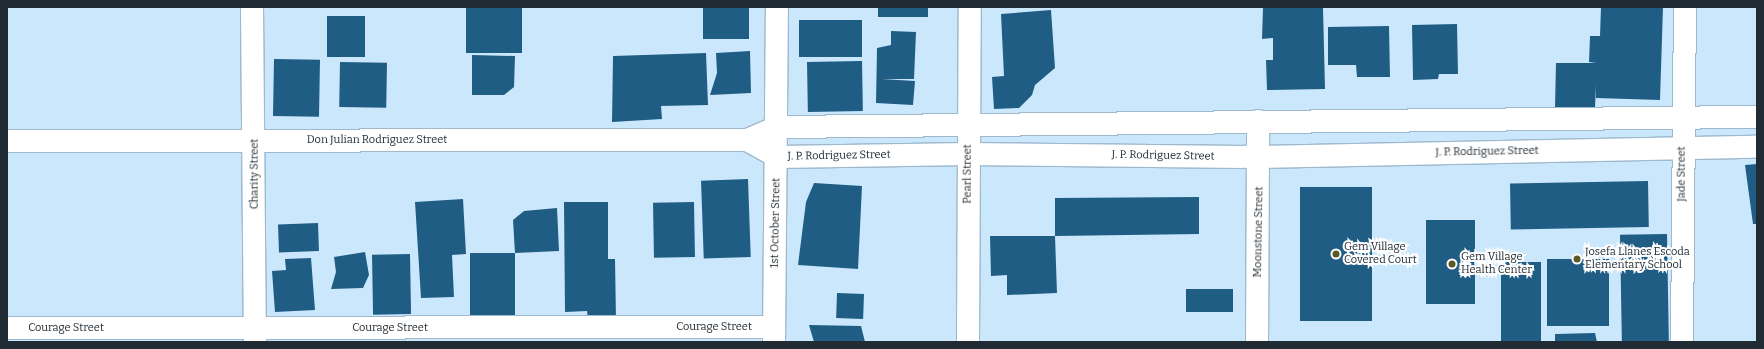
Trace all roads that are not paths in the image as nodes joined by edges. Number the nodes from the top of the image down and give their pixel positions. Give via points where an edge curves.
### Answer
1 (252, 7) edge
2 (777, 7) edge
3 (970, 7) edge
4 (1685, 7) edge
5 (1757, 117) edge
6 (1683, 118) junction
7 (1456, 119) junction
8 (1258, 121) junction
9 (1137, 122) junction
10 (968, 123) junction
11 (778, 128) junction
12 (747, 140) junction
13 (7, 141) edge
14 (255, 141) junction
15 (1757, 147) edge
16 (1682, 148) junction
17 (1456, 153) junction
18 (968, 154) junction
19 (1136, 156) junction
20 (778, 157) junction
21 (1259, 157) junction
22 (7, 328) edge
23 (774, 334) edge
24 (255, 335) edge
25 (968, 342) edge
26 (1258, 342) edge
27 (1682, 342) edge

1 - 14 street, Charity Street
2 - 11 street, 1st October Street
3 - 10 street, Pearl Street
4 - 6 street, Jade Street
5 - 6 street
6 - 7 street
6 - 16 street, Jade Street
7 - 8 street
7 - 17 street
8 - 9 street
8 - 21 street, Moonstone Street
9 - 10 street
9 - 19 street
10 - 11 street
10 - 18 street, Pearl Street
11 - 12 street
11 - 20 street, 1st October Street
12 - 14 street, Don Julian Rodriguez Street
12 - 20 street, J. P. Rodriguez Street
13 - 14 street, Don Julian Rodriguez Street
14 - 24 street, Charity Street
15 - 16 street, J. P. Rodriguez Street
16 - 17 street, J. P. Rodriguez Street
16 - 27 street, Jade Street
17 - 21 street, J. P. Rodriguez Street
18 - 19 street, J. P. Rodriguez Street
18 - 20 street, J. P. Rodriguez Street
18 - 25 street, Pearl Street
19 - 21 street, J. P. Rodriguez Street
20 - 23 street, 1st October Street
21 - 26 street, Moonstone Street
22 - 24 street, Courage Street
23 - 24 street, Courage Street

